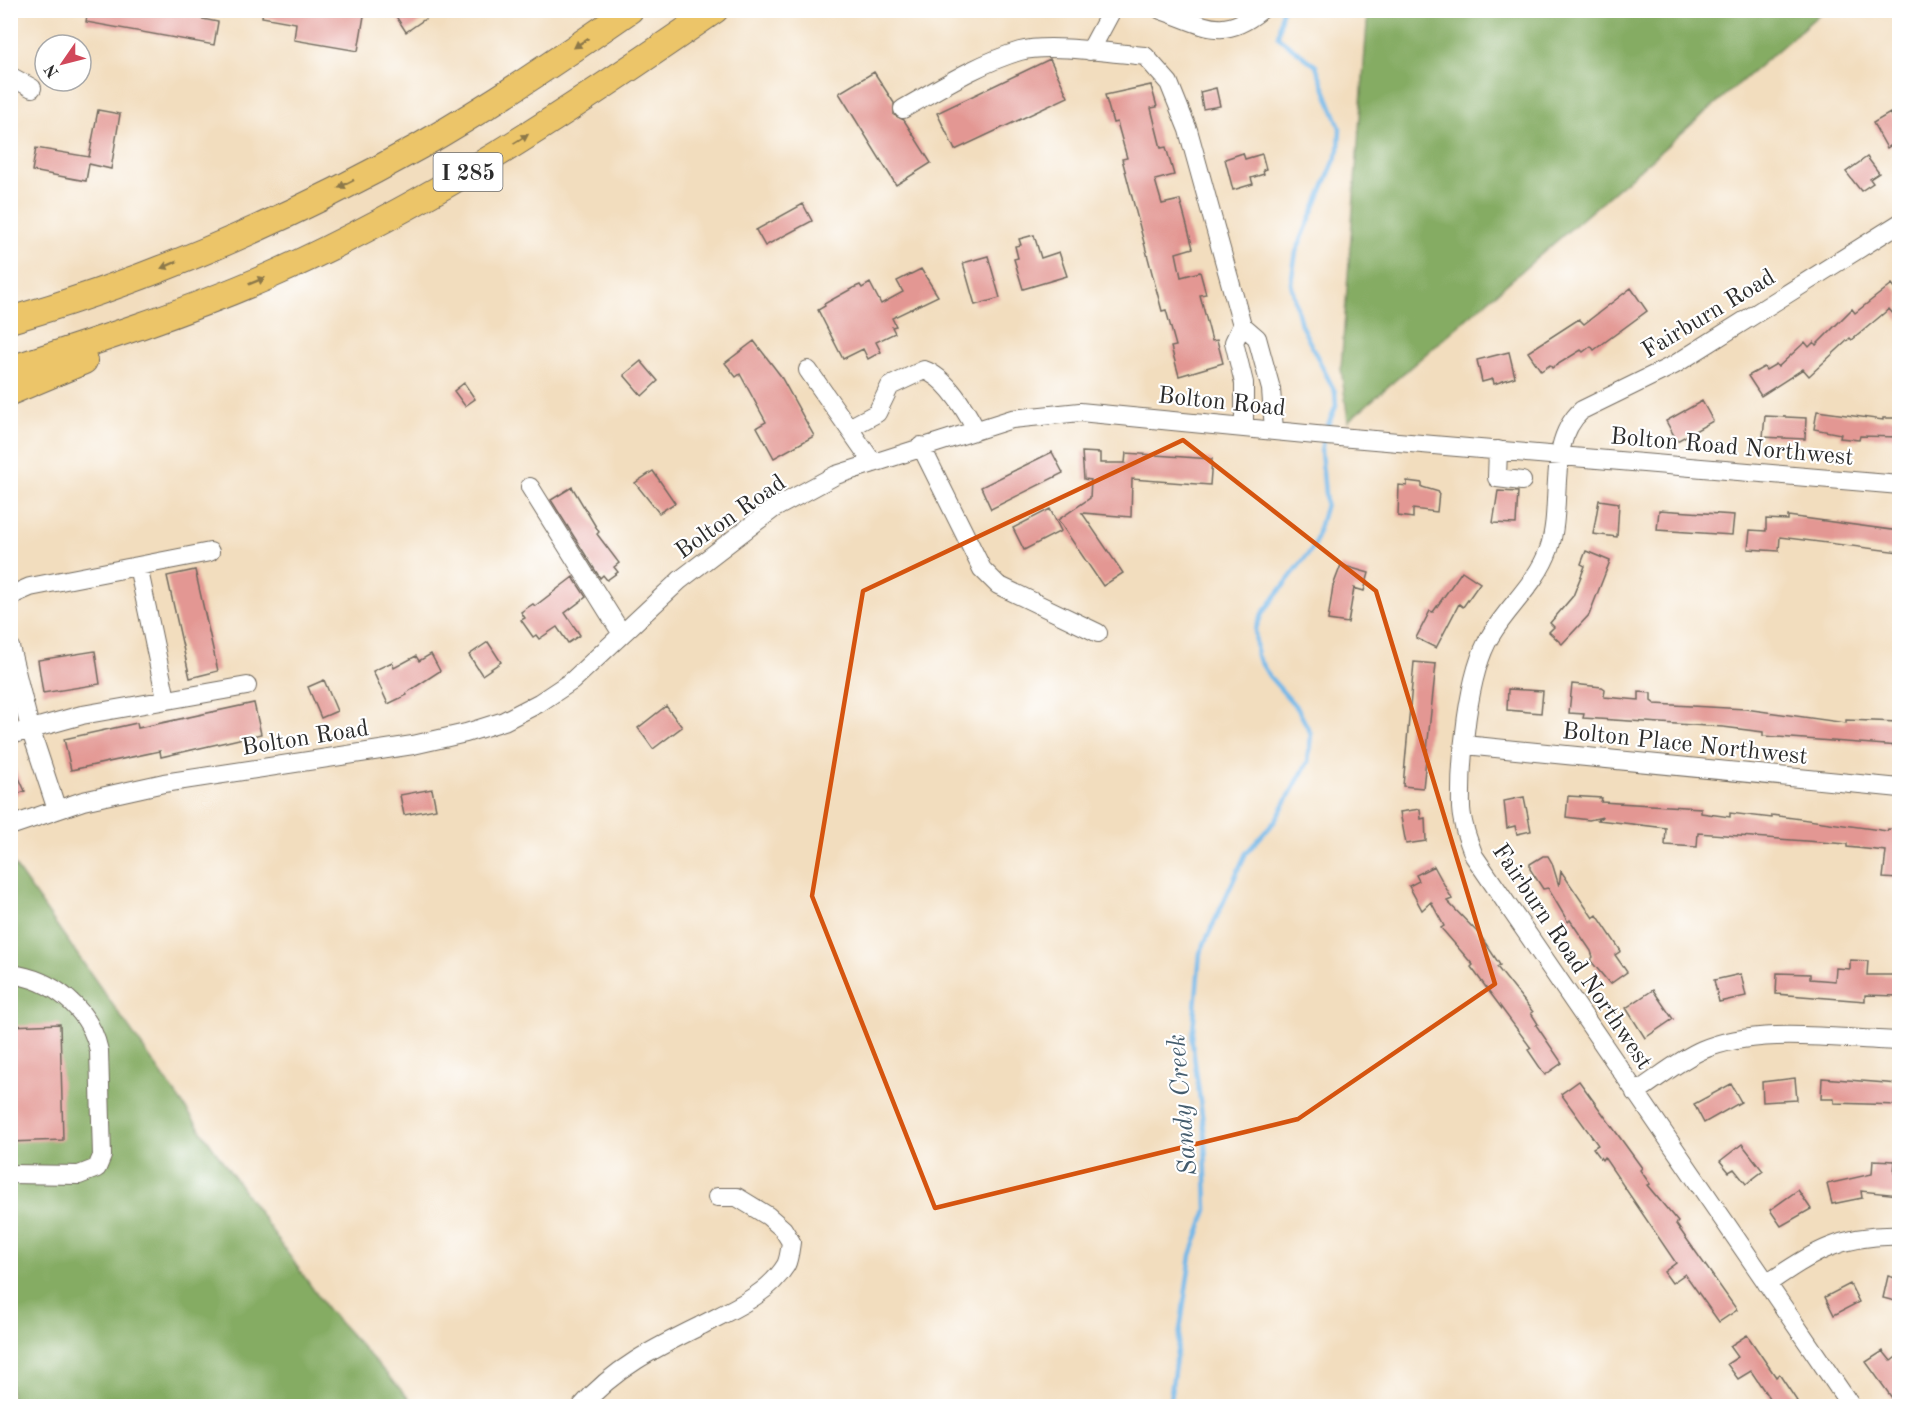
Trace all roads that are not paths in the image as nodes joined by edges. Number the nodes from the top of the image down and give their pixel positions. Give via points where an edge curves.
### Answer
1 (630, 10) edge
2 (715, 10) edge
3 (1112, 10) edge
4 (1161, 10) edge
5 (1262, 10) edge
6 (1090, 51) junction
7 (10, 76) edge
8 (32, 87) dead end
9 (903, 109) dead end
10 (1899, 223) edge
11 (203, 303) junction
12 (10, 320) edge
13 (1242, 325) junction
14 (10, 369) edge
15 (808, 370) dead end
16 (1267, 374) junction
17 (1243, 379) junction
18 (10, 392) edge
19 (1244, 427) junction
20 (849, 428) junction
21 (976, 430) junction
22 (1274, 430) junction
23 (921, 446) junction
24 (1498, 450) junction
25 (1560, 455) junction
26 (873, 463) junction
27 (1522, 481) dead end
28 (1899, 485) edge
29 (530, 487) dead end
30 (210, 552) dead end
31 (138, 566) junction
32 (10, 600) edge
33 (1098, 633) dead end
34 (622, 634) junction
35 (10, 646) edge
36 (248, 686) dead end
37 (166, 699) junction
38 (30, 728) junction
39 (10, 735) edge
40 (1465, 745) junction
41 (1899, 788) edge
42 (57, 810) junction
43 (10, 826) edge
44 (10, 974) edge
45 (1899, 1041) edge
46 (1635, 1093) junction
47 (10, 1174) edge
48 (717, 1197) dead end
49 (1899, 1236) edge
50 (1767, 1284) junction
51 (582, 1407) edge
52 (1851, 1407) edge

1 -> 12 highway, I 285 via 498,99 419,146 309,203 154,271
11 -> 2 highway, I 285 via 326,248 440,188 559,116
3 - 6 street
4 - 5 street via 1218,30 1245,24
6 - 9 street via 1021,51 973,71
6 - 13 street via 1145,56 1169,83 1188,130
7 - 8 street
10 - 25 street, Fairburn Road via 1674,365 1582,410 1567,429
11 - 14 highway, I 285
11 - 18 highway via 104,352
13 - 16 street via 1257,338
13 - 17 street via 1234,342
15 - 20 street
16 - 17 street
16 - 22 street
17 - 19 street
19 - 21 street, Bolton Road via 1080,412 1012,419
19 - 22 street, Bolton Road
20 - 21 street via 877,413 890,386 924,370 942,381
20 - 26 street
21 - 23 street, Bolton Road
22 - 24 street, Bolton Road
23 - 26 street, Bolton Road
23 - 33 street via 982,569 998,585
24 - 25 street, Bolton Road
24 - 27 street via 1497,478
25 - 28 street, Bolton Road Northwest
25 - 40 street, Fairburn Road Northwest via 1549,549 1534,581 1480,653 1472,682
26 - 34 street, Bolton Road via 836,475 773,509 680,580
29 - 34 street
30 - 31 street
31 - 32 street via 30,587
31 - 37 street
34 - 42 street, Bolton Road via 572,681 539,703 504,721 466,733 413,745 165,783
35 - 38 street
36 - 37 street
37 - 38 street
38 - 39 street
38 - 42 street
40 - 41 street, Bolton Place Northwest
40 - 46 street, Fairburn Road Northwest via 1461,809 1474,856
42 - 43 street, Bolton Road
44 - 47 street via 46,982 65,994 96,1036 102,1156 97,1168 79,1175
45 - 46 street via 1755,1036 1727,1041 1700,1051
46 - 50 street, Fairburn Road Northwest
48 - 51 street via 737,1197 783,1229 791,1242 787,1264 748,1301 638,1359 597,1389
49 - 50 street via 1863,1236 1831,1245 1805,1257
50 - 52 street, Fairburn Road Northwest

